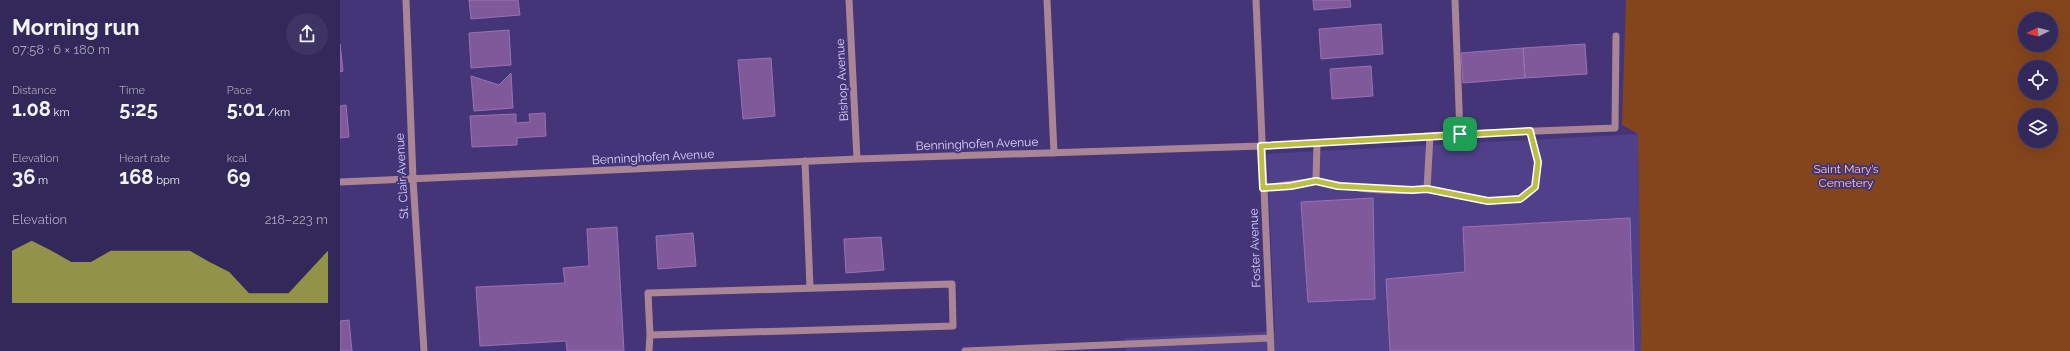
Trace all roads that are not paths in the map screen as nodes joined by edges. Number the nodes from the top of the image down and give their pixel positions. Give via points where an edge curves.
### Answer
1 (406, 0) edge
2 (849, 0) edge
3 (1047, 0) edge
4 (1256, 0) edge
5 (1455, 0) edge
6 (1616, 36) dead end
7 (1530, 131) junction
8 (1460, 134) junction
9 (1430, 136) junction
10 (1317, 143) junction
11 (1261, 146) junction
12 (1054, 153) junction
13 (857, 159) junction
14 (805, 161) junction
15 (413, 179) junction
16 (1316, 181) junction
17 (340, 182) edge
18 (1263, 188) junction
19 (1427, 189) junction
20 (810, 288) junction
21 (650, 335) junction
22 (1270, 338) junction
23 (1069, 349) edge
24 (992, 350) edge
25 (424, 351) edge
26 (649, 351) edge
27 (965, 351) edge
28 (1271, 351) edge

1 - 15 street, St. Clair Avenue
2 - 13 street, Bishop Avenue
3 - 12 street
4 - 11 street, Foster Avenue
5 - 8 street
6 - 7 street, Benninghofen Avenue via 1615,128
7 - 8 street, Benninghofen Avenue
7 - 19 street via 1538,162 1535,187 1520,199 1488,201
8 - 9 street, Benninghofen Avenue
9 - 10 street, Benninghofen Avenue
9 - 19 street
10 - 11 street, Benninghofen Avenue
10 - 16 street
11 - 12 street, Benninghofen Avenue
11 - 18 street, Foster Avenue
12 - 13 street, Benninghofen Avenue
13 - 14 street, Benninghofen Avenue
14 - 15 street, Benninghofen Avenue
14 - 20 street
15 - 17 street, Benninghofen Avenue
15 - 25 street, St. Clair Avenue
16 - 18 street
16 - 19 street via 1338,186
18 - 22 street, Foster Avenue
20 - 21 street via 648,293
20 - 21 street via 952,284 954,326
21 - 26 street
22 - 23 street
22 - 28 street, Foster Avenue
23 - 24 street
24 - 27 street

